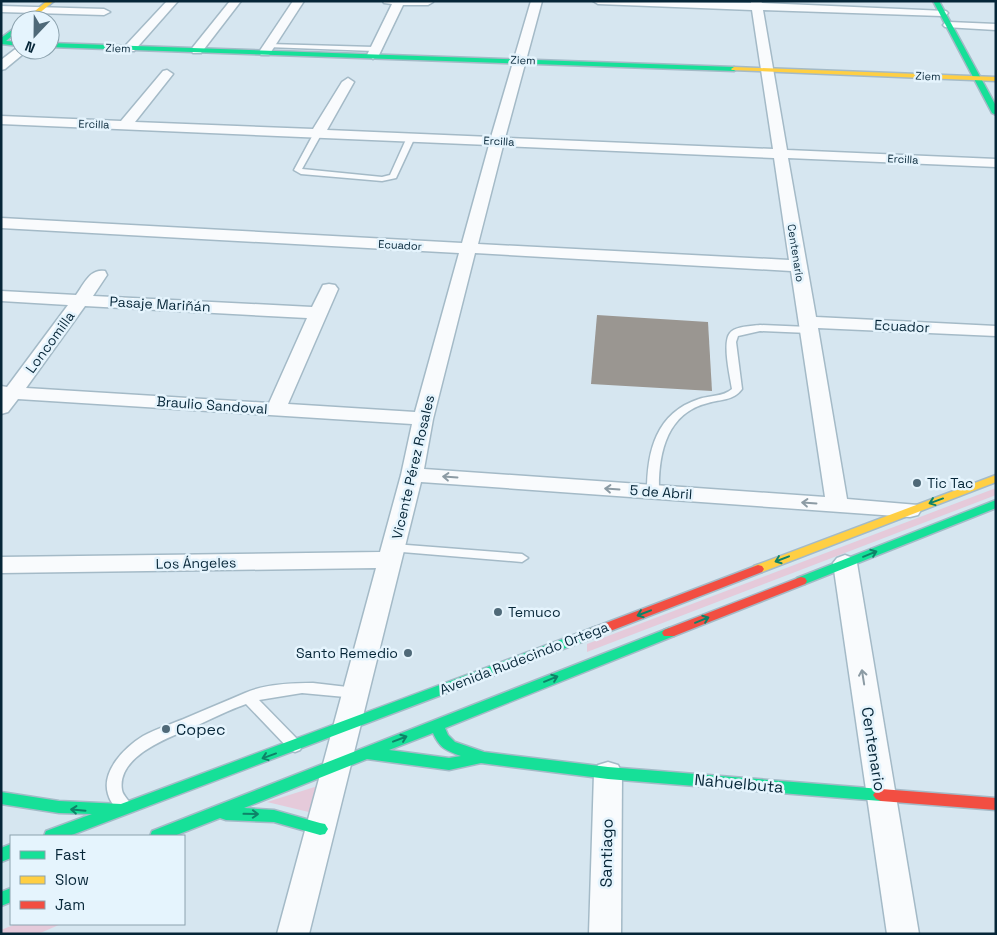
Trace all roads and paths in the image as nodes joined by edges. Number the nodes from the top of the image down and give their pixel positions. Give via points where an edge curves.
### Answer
1 (50, 1) edge
2 (173, 1) edge
3 (236, 1) edge
4 (298, 1) edge
5 (388, 1) edge
6 (537, 1) edge
7 (598, 1) edge
8 (936, 1) edge
9 (399, 2) edge
10 (428, 2) edge
11 (756, 4) edge
12 (1, 9) edge
13 (39, 10) joint
14 (60, 11) edge
15 (104, 12) dead end
16 (942, 13) junction
17 (949, 25) junction
18 (996, 27) edge
19 (60, 45) edge
20 (130, 48) junction
21 (267, 49) junction
22 (197, 50) junction
23 (374, 52) junction
24 (519, 60) junction
25 (767, 70) junction
26 (167, 74) dead end
27 (977, 78) junction
28 (995, 80) edge
29 (348, 82) dead end
30 (992, 102) edge
31 (996, 113) edge
32 (1, 120) edge
33 (125, 125) junction
34 (318, 133) junction
35 (411, 137) junction
36 (498, 141) junction
37 (780, 154) junction
38 (996, 163) edge
39 (1, 223) edge
40 (468, 248) junction
41 (798, 266) junction
42 (99, 275) dead end
43 (329, 289) dead end
44 (1, 296) edge
45 (81, 300) junction
46 (319, 313) junction
47 (808, 326) junction
48 (996, 331) edge
49 (5, 397) edge
50 (276, 409) junction
51 (423, 419) junction
52 (412, 475) junction
53 (996, 478) edge
54 (653, 492) junction
55 (837, 505) junction
56 (990, 509) edge
57 (910, 510) junction
58 (392, 554) junction
59 (522, 558) dead end
60 (845, 563) junction
61 (1, 565) edge
62 (356, 694) junction
63 (248, 697) junction
64 (436, 725) junction
65 (348, 726) junction
66 (295, 746) junction
67 (351, 758) junction
68 (483, 758) junction
69 (608, 772) junction
70 (881, 795) junction
71 (1, 798) edge
72 (996, 804) edge
73 (127, 808) junction
74 (202, 818) junction
75 (320, 829) junction
76 (55, 835) edge
77 (160, 835) edge
78 (293, 934) edge
79 (605, 934) edge
80 (903, 934) edge

1 - 13 main road
2 - 20 street
3 - 22 street
4 - 21 street
5 - 9 street
6 - 24 street, Vicente Pérez Rosales
7 - 11 street
8 - 16 main road
9 - 10 street
9 - 23 street
11 - 16 street
11 - 25 street, Centenario
12 - 13 street
14 - 15 street
16 - 17 main road
17 - 18 street
17 - 27 main road
19 - 20 main road, Ziem
20 - 22 main road, Ziem
21 - 22 main road, Ziem
21 - 23 main road, Ziem
23 - 24 main road, Ziem
24 - 25 main road, Ziem
24 - 36 street, Vicente Pérez Rosales
25 - 27 main road, Ziem
25 - 37 street, Centenario
26 - 33 street
27 - 28 main road, Ziem
27 - 30 main road
29 - 34 street
30 - 31 main road
32 - 33 street, Ercilla
33 - 34 street, Ercilla
34 - 35 street, Ercilla
34 - 35 lane via 298,170 382,179 393,176
35 - 36 street, Ercilla
36 - 37 street, Ercilla
36 - 40 street, Vicente Pérez Rosales
37 - 38 street, Ercilla
37 - 41 street, Centenario
39 - 40 street, Ecuador
40 - 41 street, Ecuador
40 - 51 street, Vicente Pérez Rosales
41 - 47 street, Centenario
42 - 45 street, Loncomilla
43 - 46 street
44 - 45 street, Pasaje Mariñán
45 - 46 street, Pasaje Mariñán
45 - 49 street, Loncomilla
46 - 50 street
47 - 48 street, Ecuador
47 - 54 lane via 754,328 734,334 731,342 735,392 697,402 667,424 656,452
47 - 55 street, Centenario
49 - 50 street, Braulio Sandoval
50 - 51 street, Braulio Sandoval
51 - 52 street, Vicente Pérez Rosales
54 -> 52 street, 5 de Abril
52 - 58 street, Vicente Pérez Rosales
53 -> 57 main road, Avenida Rudecindo Ortega
55 -> 54 street, 5 de Abril
55 - 57 street, 5 de Abril
60 -> 56 main road, Avenida Rudecindo Ortega
57 -> 65 main road, Avenida Rudecindo Ortega
58 - 59 lane
58 - 61 street, Los Ángeles
58 - 62 street, Vicente Pérez Rosales
64 -> 60 main road, Avenida Rudecindo Ortega
70 -> 60 street, Centenario
62 - 63 lane via 293,689
62 - 65 street, Vicente Pérez Rosales
63 - 66 lane
63 - 73 lane via 149,740 129,756 112,786 119,802
67 -> 64 main road, Avenida Rudecindo Ortega
64 - 68 main road, Nahuelbuta via 450,746
65 - 66 main road, Avenida Rudecindo Ortega
65 - 67 street, Vicente Pérez Rosales
66 -> 73 main road, Avenida Rudecindo Ortega
67 - 68 main road, Nahuelbuta via 449,764
67 - 74 main road, Avenida Rudecindo Ortega
67 - 75 street, Vicente Pérez Rosales
68 - 69 main road, Nahuelbuta
69 - 70 main road, Nahuelbuta
69 - 79 street, Santiago
70 - 72 main road, Nahuelbuta
70 - 80 street, Centenario
73 -> 71 main road via 88,811
73 - 76 main road, Avenida Rudecindo Ortega
74 -> 75 main road via 267,814
74 - 77 main road, Avenida Rudecindo Ortega
75 - 78 street, Vicente Pérez Rosales

